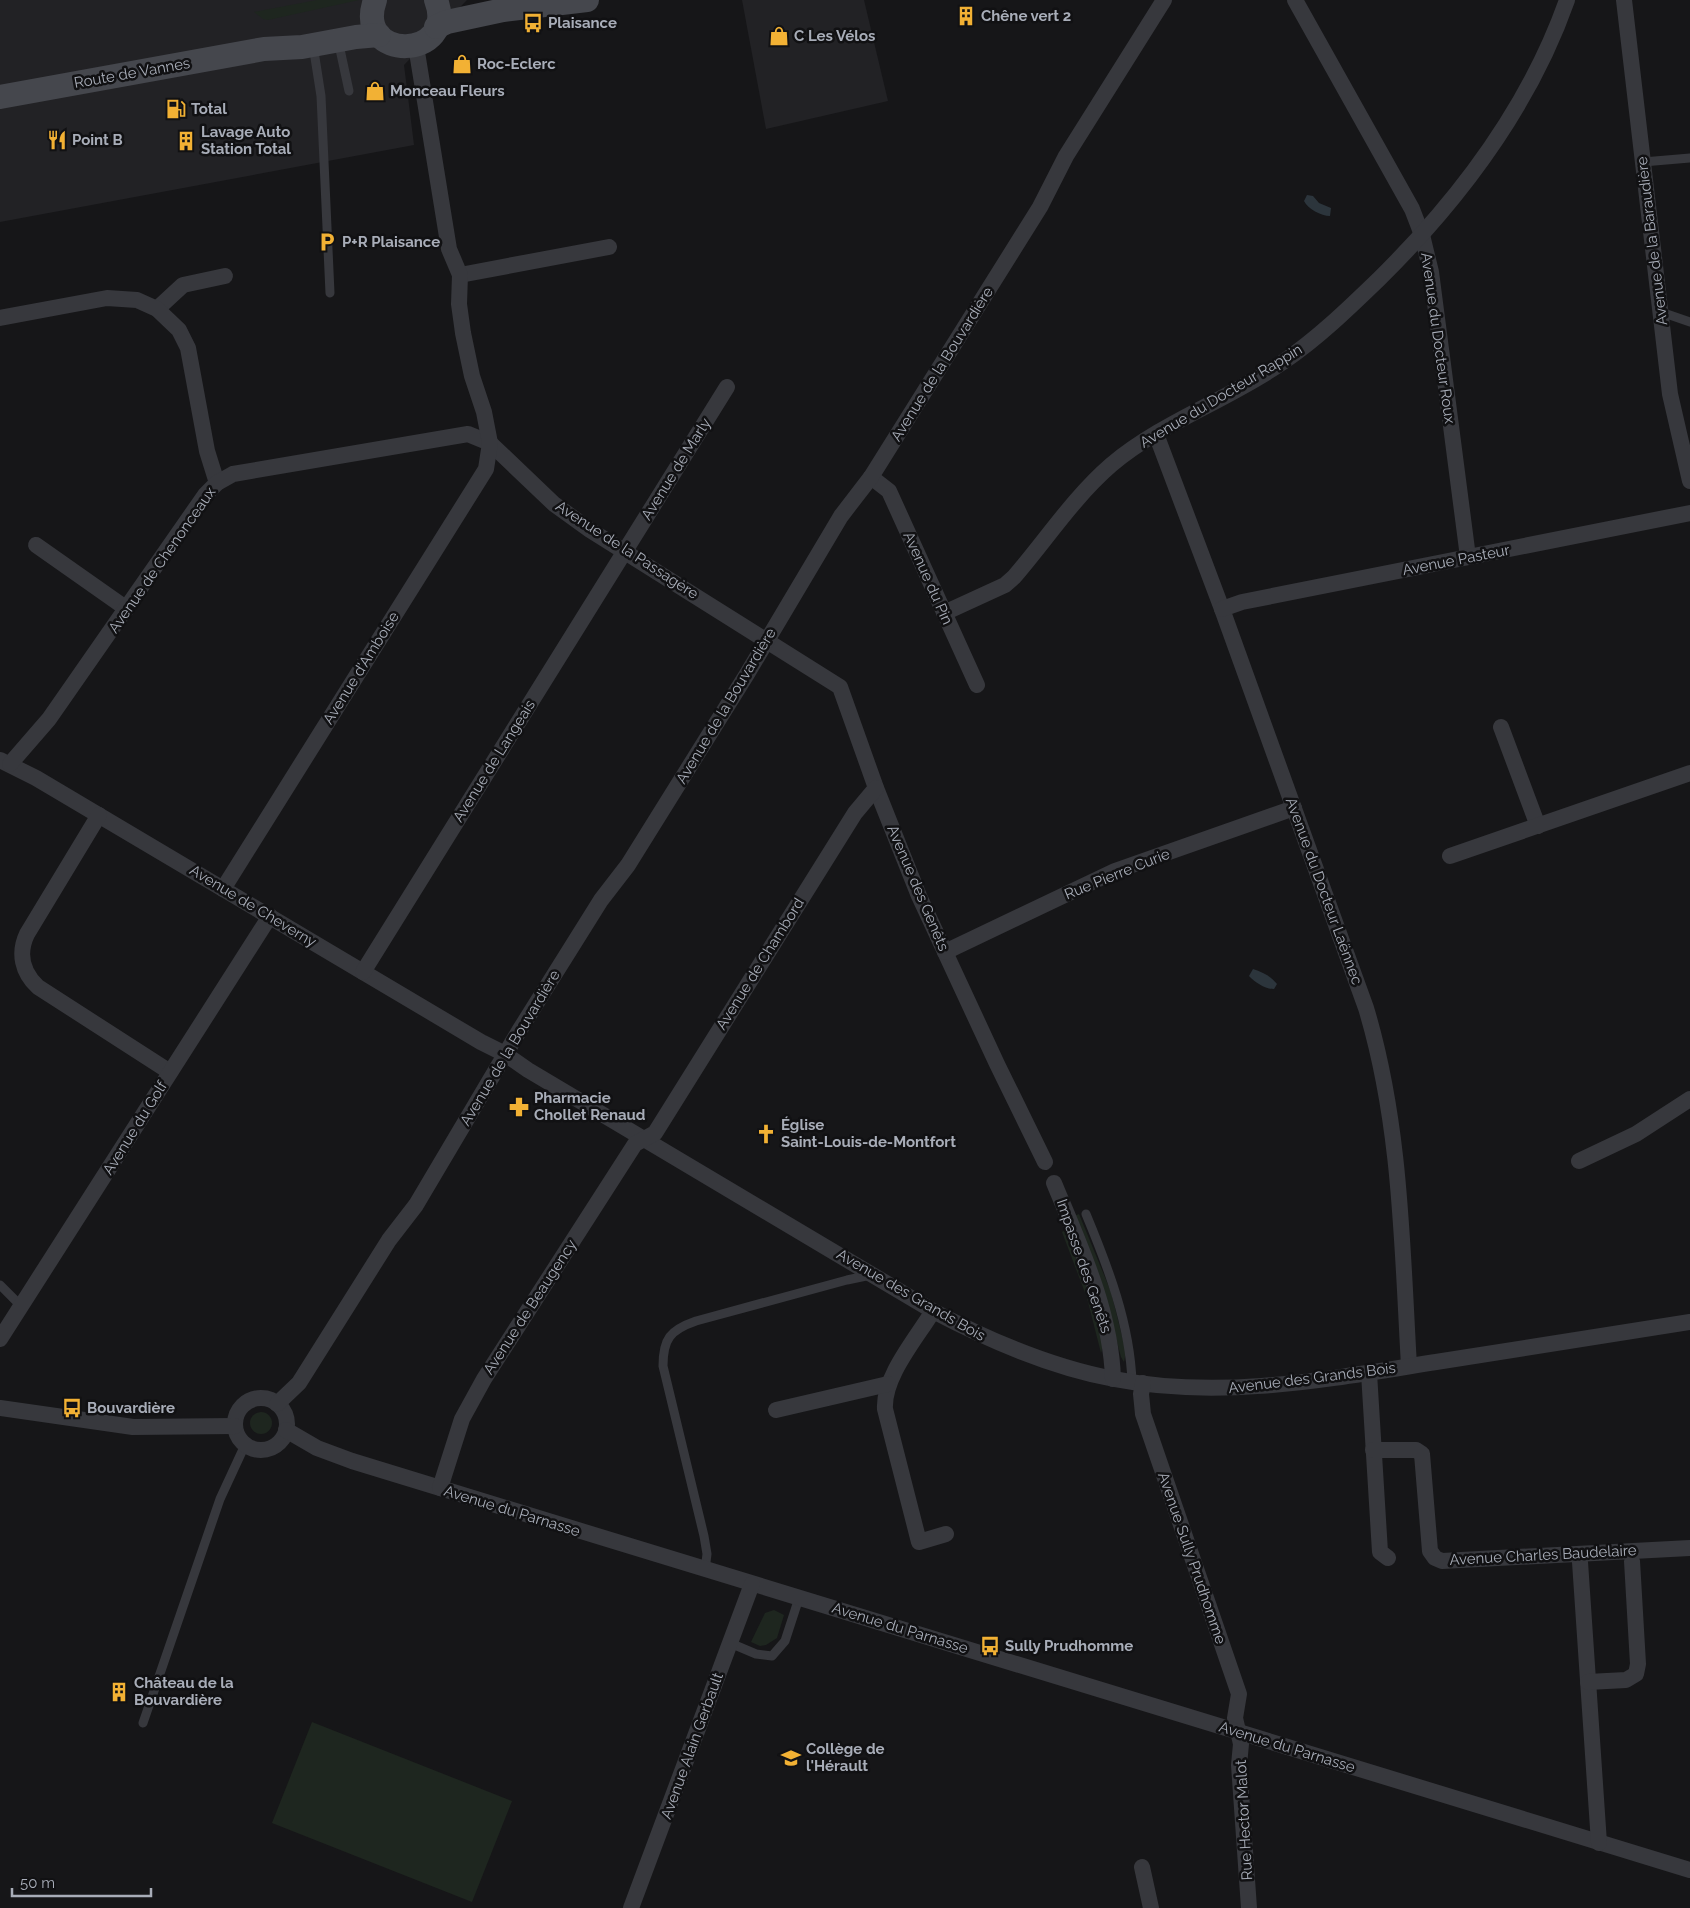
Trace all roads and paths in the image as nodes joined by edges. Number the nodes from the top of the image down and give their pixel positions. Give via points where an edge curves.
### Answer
1 (436, 0) edge
2 (587, 0) edge
3 (1164, 0) edge
4 (1295, 0) edge
5 (1567, 0) edge
6 (1624, 0) edge
7 (375, 17) edge
8 (436, 27) junction
9 (338, 40) junction
10 (313, 45) junction
11 (416, 46) junction
12 (264, 49) junction
13 (349, 91) dead end
14 (0, 97) edge
15 (1690, 158) edge
16 (1643, 162) junction
17 (1422, 235) junction
18 (608, 247) dead end
19 (460, 275) junction
20 (225, 276) dead end
21 (330, 294) dead end
22 (157, 309) junction
23 (1661, 312) junction
24 (0, 318) edge
25 (1690, 322) edge
26 (727, 387) dead end
27 (1156, 434) junction
28 (490, 443) junction
29 (870, 477) junction
30 (1690, 481) edge
31 (217, 483) junction
32 (1690, 513) edge
33 (36, 545) dead end
34 (625, 552) junction
35 (1468, 558) junction
36 (127, 609) junction
37 (1222, 610) junction
38 (944, 613) junction
39 (768, 639) junction
40 (977, 685) dead end
41 (1502, 727) dead end
42 (5, 762) edge
43 (1690, 773) edge
44 (876, 788) junction
45 (1294, 808) junction
46 (99, 815) junction
47 (1538, 826) junction
48 (1450, 856) dead end
49 (223, 889) junction
50 (270, 916) junction
51 (945, 952) junction
52 (363, 972) junction
53 (506, 1054) junction
54 (170, 1072) junction
55 (1690, 1099) edge
56 (645, 1139) junction
57 (1045, 1162) dead end
58 (1579, 1162) dead end
59 (1054, 1183) dead end
60 (1086, 1214) dead end
61 (874, 1275) junction
62 (0, 1285) edge
63 (21, 1306) junction
64 (933, 1310) junction
65 (1690, 1322) edge
66 (0, 1339) edge
67 (1409, 1366) junction
68 (1369, 1373) junction
69 (1114, 1379) junction
70 (1138, 1383) junction
71 (888, 1384) junction
72 (277, 1404) junction
73 (0, 1408) edge
74 (776, 1410) dead end
75 (235, 1426) junction
76 (286, 1430) junction
77 (246, 1444) junction
78 (1373, 1450) junction
79 (440, 1488) junction
80 (946, 1534) dead end
81 (1690, 1548) edge
82 (1388, 1558) dead end
83 (1632, 1561) dead end
84 (1580, 1562) dead end
85 (705, 1570) junction
86 (752, 1584) junction
87 (799, 1598) junction
88 (730, 1643) junction
89 (1588, 1682) junction
90 (143, 1723) dead end
91 (1239, 1732) junction
92 (1599, 1843) junction
93 (1142, 1867) dead end
94 (1690, 1870) edge
95 (634, 1907) edge
96 (1151, 1908) edge
97 (1249, 1908) edge

1 - 8 main road via 439,15
2 - 8 main road via 503,10
3 - 29 street, Avenue de la Bouvardière via 1066,156 1040,208
4 - 17 street, Avenue du Docteur Roux via 1412,209
5 - 17 street, Avenue du Docteur Rappin via 1545,54 1499,137 1464,186
6 - 16 street, Avenue de la Baraudière
7 - 9 main road, Route de Vannes
7 - 11 main road via 393,45
7 - 12 main road, Route de Vannes via 301,34
8 - 11 main road via 430,37
9 - 10 main road, Route de Vannes
9 - 13 lane
10 - 12 main road, Route de Vannes
10 - 21 lane via 322,96
11 - 19 street via 449,249
12 - 14 main road, Route de Vannes
15 - 16 lane
16 - 23 street, Avenue de la Baraudière
17 - 27 street, Avenue du Docteur Rappin via 1342,316 1306,346 1262,375
17 - 35 street, Avenue du Docteur Roux via 1431,272
18 - 19 street
19 - 28 street via 463,333
20 - 22 street via 183,285
22 - 24 street via 137,300 107,298
22 - 31 street via 179,330 188,348 207,451
23 - 25 lane
23 - 30 street, Avenue de la Baraudière via 1670,394
26 - 34 street, Avenue de Marly
27 - 37 street, Avenue du Docteur Laënnec
27 - 38 street, Avenue du Docteur Rappin via 1108,468 1005,585
28 - 31 street, Avenue de Chenonceaux via 463,434 233,474
28 - 34 street, Avenue de la Passagère via 554,504
28 - 49 street, Avenue d'Amboise via 486,469
29 - 38 street, Avenue du Pin via 889,491
29 - 39 street, Avenue de la Bouvardière via 840,516
31 - 36 street, Avenue de Chenonceaux via 205,495
32 - 35 street, Avenue Pasteur
33 - 36 street
34 - 39 street, Avenue de la Passagère
34 - 52 street, Avenue de Langeais
35 - 37 street, Avenue Pasteur via 1242,602
36 - 42 street, Avenue de Chenonceaux via 49,719
37 - 45 street, Avenue du Docteur Laënnec
38 - 40 street, Avenue du Pin
39 - 44 street, Avenue des Genêts via 840,686
39 - 53 street, Avenue de la Bouvardière
41 - 47 street
42 - 46 street, Avenue de Cheverny
43 - 47 street
44 - 51 street, Avenue des Genêts
44 - 56 street, Avenue de Chambord via 855,813 654,1133
45 - 51 street, Rue Pierre Curie via 1116,871
45 - 67 street, Avenue du Docteur Laënnec via 1379,1052 1397,1164
46 - 49 street, Avenue de Cheverny
46 - 54 street via 28,934 22,948 22,960 29,977 38,987
47 - 48 street
49 - 50 street, Avenue de Cheverny
50 - 52 street, Avenue de Cheverny
50 - 54 street, Avenue du Golf
51 - 57 street, Avenue des Genêts
52 - 53 street, Avenue de Cheverny
53 - 56 street, Avenue des Grands Bois
53 - 72 street, Avenue de la Bouvardière via 416,1206 389,1240 299,1384
54 - 63 street, Avenue du Golf
55 - 58 street via 1636,1134
56 - 61 street, Avenue des Grands Bois
56 - 79 street, Avenue de Beaugency via 635,1144 473,1396 462,1419
59 - 69 street, Impasse des Genêts via 1101,1310 1110,1344
60 - 70 lane via 1118,1302
61 - 64 street, Avenue des Grands Bois
61 - 85 lane via 696,1321 676,1330 668,1338 663,1351 664,1366 704,1536
62 - 63 lane
63 - 66 street, Avenue du Golf
64 - 69 street, Avenue des Grands Bois via 1019,1352
64 - 71 street
65 - 67 street, Avenue des Grands Bois
67 - 68 street, Avenue des Grands Bois
68 - 70 street, Avenue des Grands Bois via 1228,1389
68 - 78 street
69 - 70 street, Avenue des Grands Bois
70 - 91 street, Avenue Sully Prudhomme via 1143,1414 1239,1694 1235,1718
71 - 74 street
71 - 80 street via 884,1410 919,1542
72 - 75 street via 263,1398 249,1401 238,1412
72 - 76 street via 286,1416
73 - 75 street via 133,1427
75 - 77 street via 238,1436
76 - 77 street via 271,1448 256,1449
76 - 79 street, Avenue du Parnasse via 326,1452
77 - 90 lane via 220,1499
78 - 81 street, Avenue Charles Baudelaire via 1416,1450 1422,1454 1430,1551 1434,1558 1442,1561
78 - 82 street via 1380,1552
79 - 85 street, Avenue du Parnasse
83 - 89 street via 1636,1674 1626,1680
84 - 89 street
85 - 86 street, Avenue du Parnasse
86 - 87 street, Avenue du Parnasse
86 - 88 street, Avenue Alain Gerbault
87 - 88 lane via 785,1641 772,1656 756,1654
87 - 91 street, Avenue du Parnasse
88 - 95 street, Avenue Alain Gerbault
89 - 92 street
91 - 92 street, Avenue du Parnasse
91 - 97 street, Rue Hector Malot
92 - 94 street, Avenue du Parnasse
93 - 96 street

